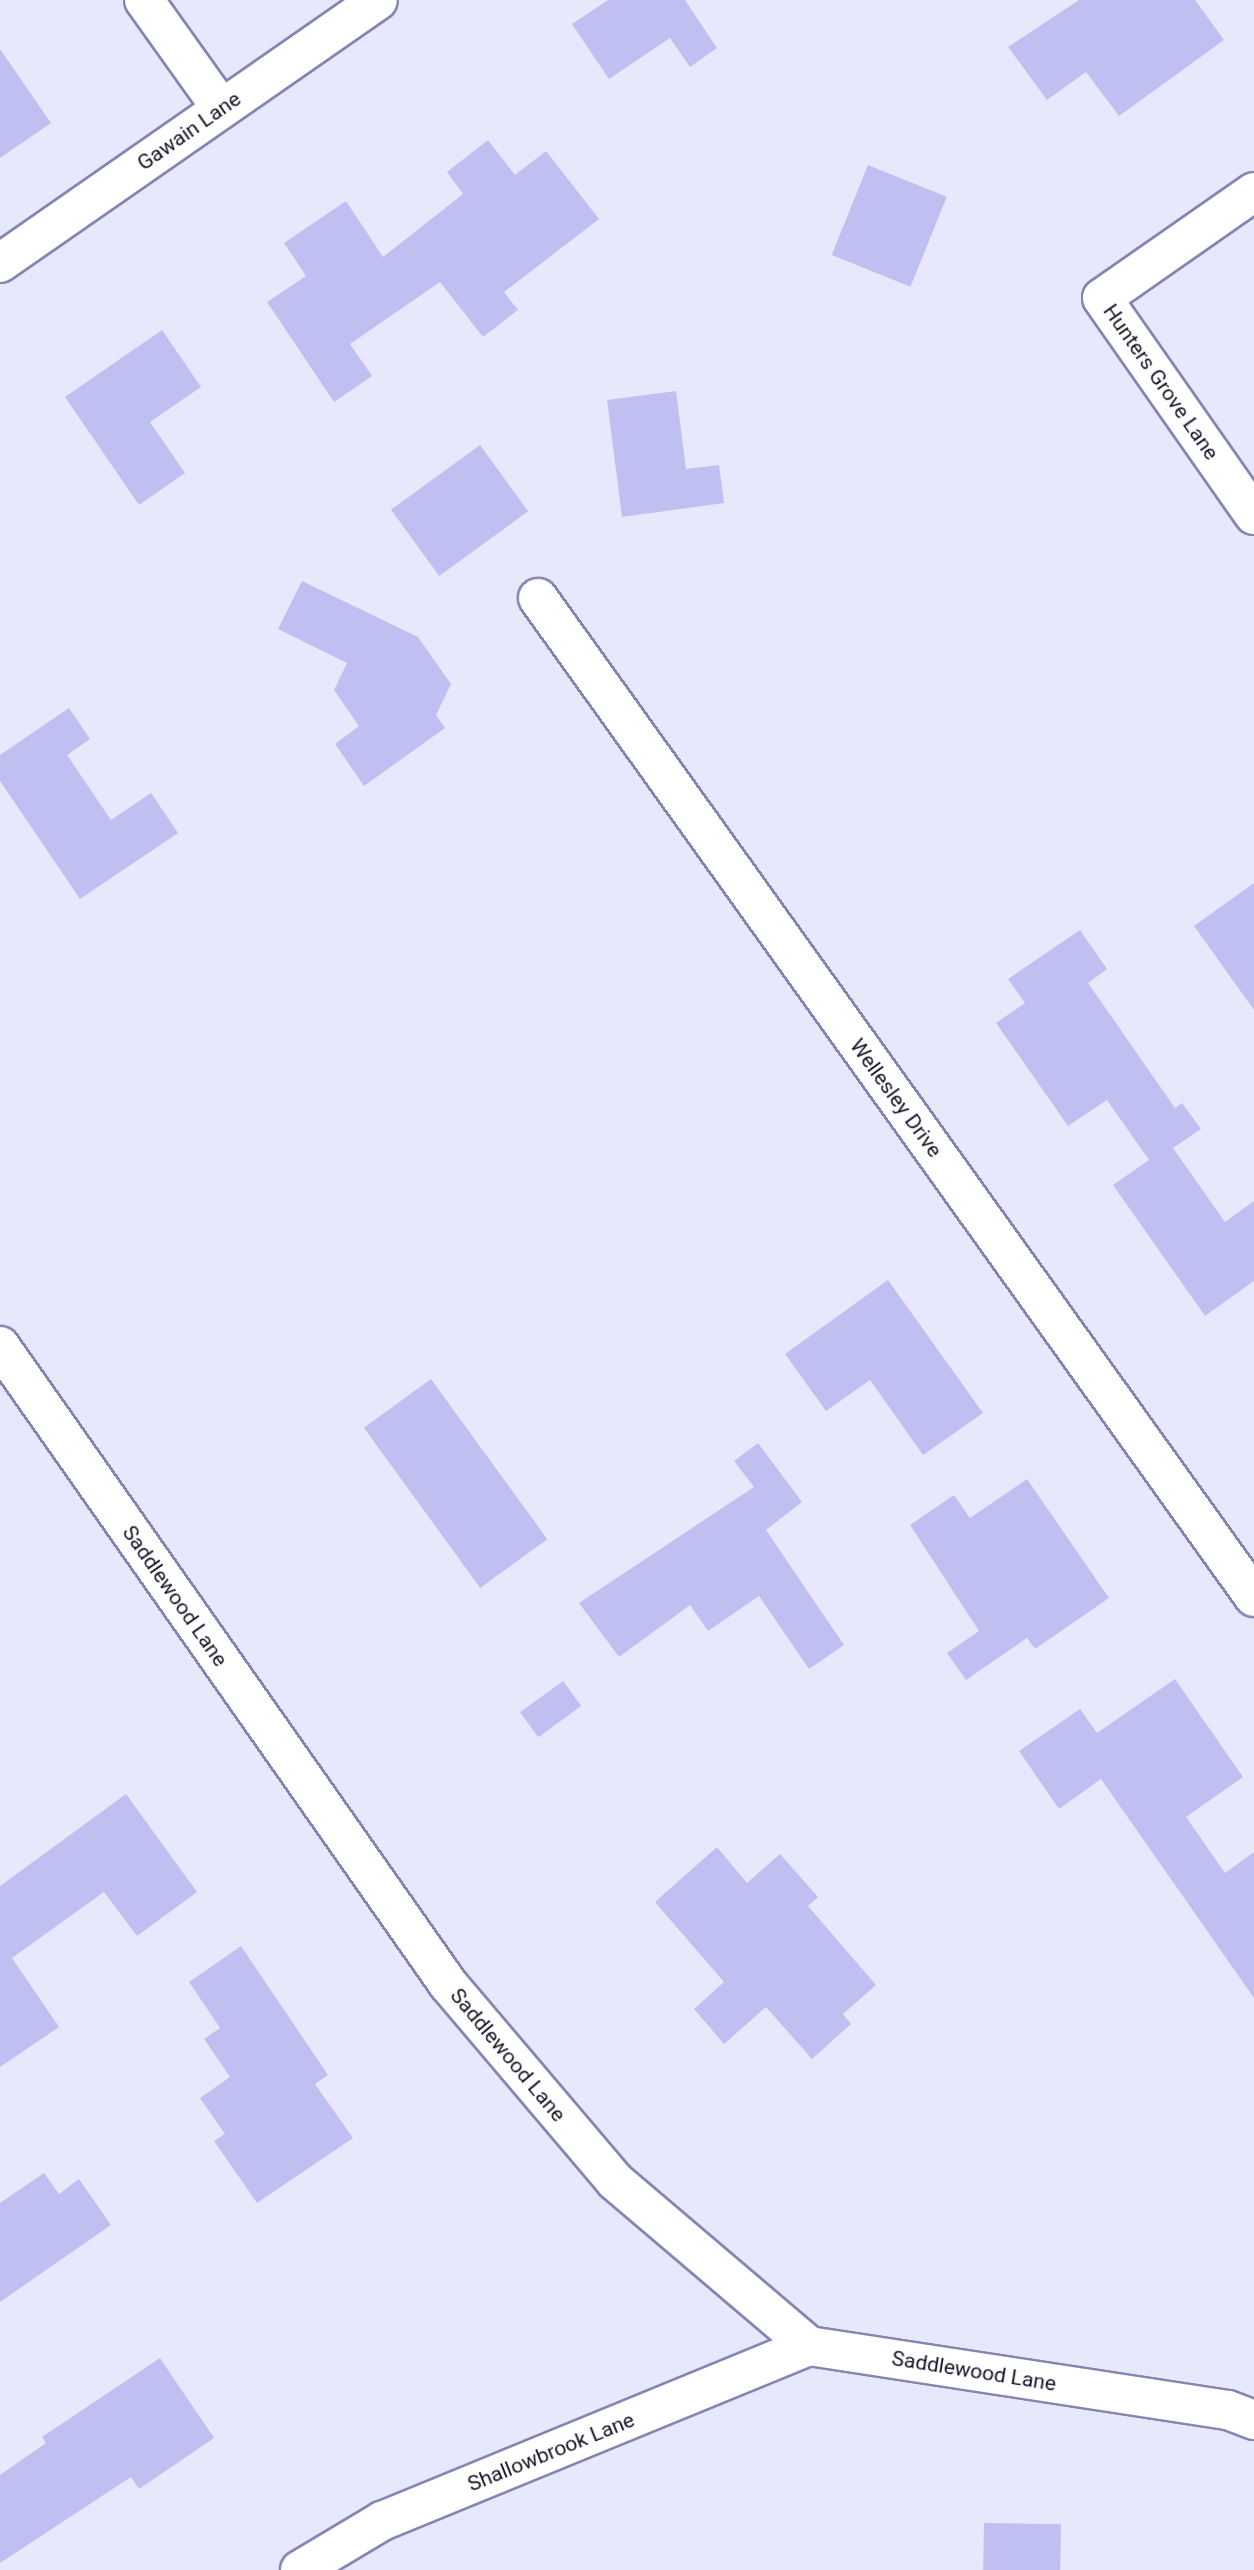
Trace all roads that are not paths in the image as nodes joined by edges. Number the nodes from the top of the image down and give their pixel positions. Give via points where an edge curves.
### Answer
1 (144, 0) edge
2 (378, 0) edge
3 (221, 108) junction
4 (1254, 192) edge
5 (0, 263) edge
6 (1254, 516) edge
7 (538, 598) dead end
8 (0, 1346) edge
9 (1254, 1597) edge
10 (809, 2346) junction
11 (1254, 2420) edge
12 (300, 2570) edge

1 - 3 street
2 - 3 street, Gawain Lane
3 - 5 street, Gawain Lane
4 - 6 street, Hunters Grove Lane via 1102,298
7 - 9 street, Wellesley Drive
8 - 10 street, Saddlewood Lane via 448,1984 615,2181
10 - 11 street, Saddlewood Lane via 1228,2410
10 - 12 street, Shallowbrook Lane via 382,2521

